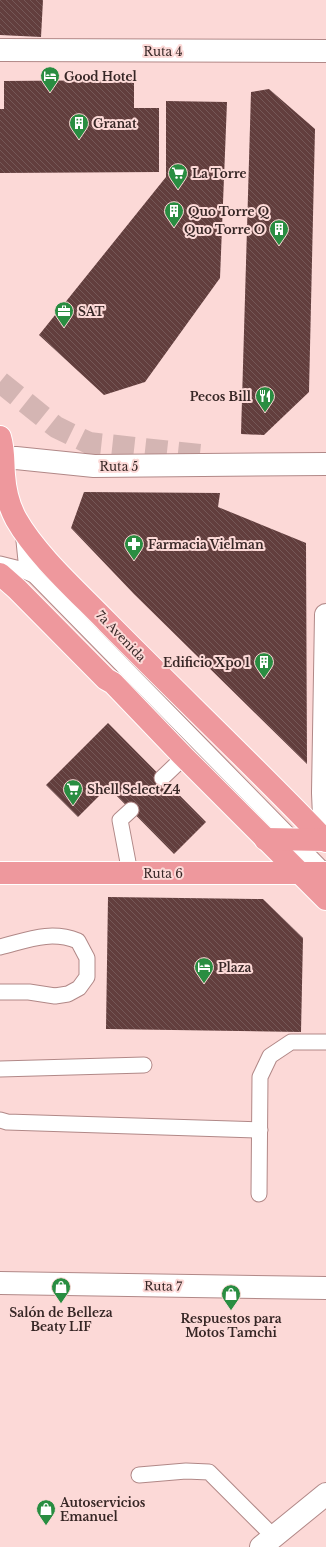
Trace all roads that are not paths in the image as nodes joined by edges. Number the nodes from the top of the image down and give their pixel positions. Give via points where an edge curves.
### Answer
1 (0, 50) edge
2 (326, 51) edge
3 (0, 436) edge
4 (200, 455) tunnel mouth
5 (4, 459) junction
6 (326, 464) edge
7 (234, 465) junction
8 (22, 528) junction
9 (0, 564) edge
10 (0, 574) edge
11 (34, 575) junction
12 (326, 616) edge
13 (184, 757) junction
14 (162, 778) dead end
15 (130, 810) dead end
16 (265, 839) junction
17 (294, 840) junction
18 (326, 840) edge
19 (0, 873) edge
20 (130, 873) junction
21 (300, 873) junction
22 (326, 873) edge
23 (326, 899) edge
24 (0, 947) edge
25 (0, 992) edge
26 (326, 1042) edge
27 (144, 1065) dead end
28 (0, 1068) edge
29 (0, 1120) edge
30 (260, 1130) junction
31 (259, 1194) dead end
32 (0, 1283) edge
33 (326, 1288) edge
34 (139, 1475) dead end
35 (326, 1494) edge
36 (268, 1542) edge

1 - 2 street, Ruta 4
3 - 5 main road, 7a Avenida
4 - 7 street, Ruta 5
5 - 7 street, Ruta 5 via 94,466
5 - 8 main road, 7a Avenida via 9,501
6 - 7 street, Ruta 5
8 - 11 lane via 26,561
8 - 18 main road, 7a Avenida via 50,563
9 - 11 lane
10 - 13 main road
11 - 17 lane
12 - 18 street via 323,793
13 - 14 lane
13 - 16 main road
15 - 20 lane via 120,820
16 - 17 main road
16 - 21 main road
17 - 18 main road
17 - 22 lane
19 - 20 main road, Ruta 6
20 - 21 main road, Ruta 6
21 - 22 main road, Ruta 6
21 - 23 main road
24 - 25 lane via 43,936 67,937 78,942 87,958 87,977 79,988 68,994 55,996 29,992
26 - 30 lane via 291,1042 270,1056 260,1077
27 - 28 lane
29 - 30 lane
30 - 31 lane
32 - 33 street, Ruta 7
34 - 36 lane via 209,1472
35 - 36 street

